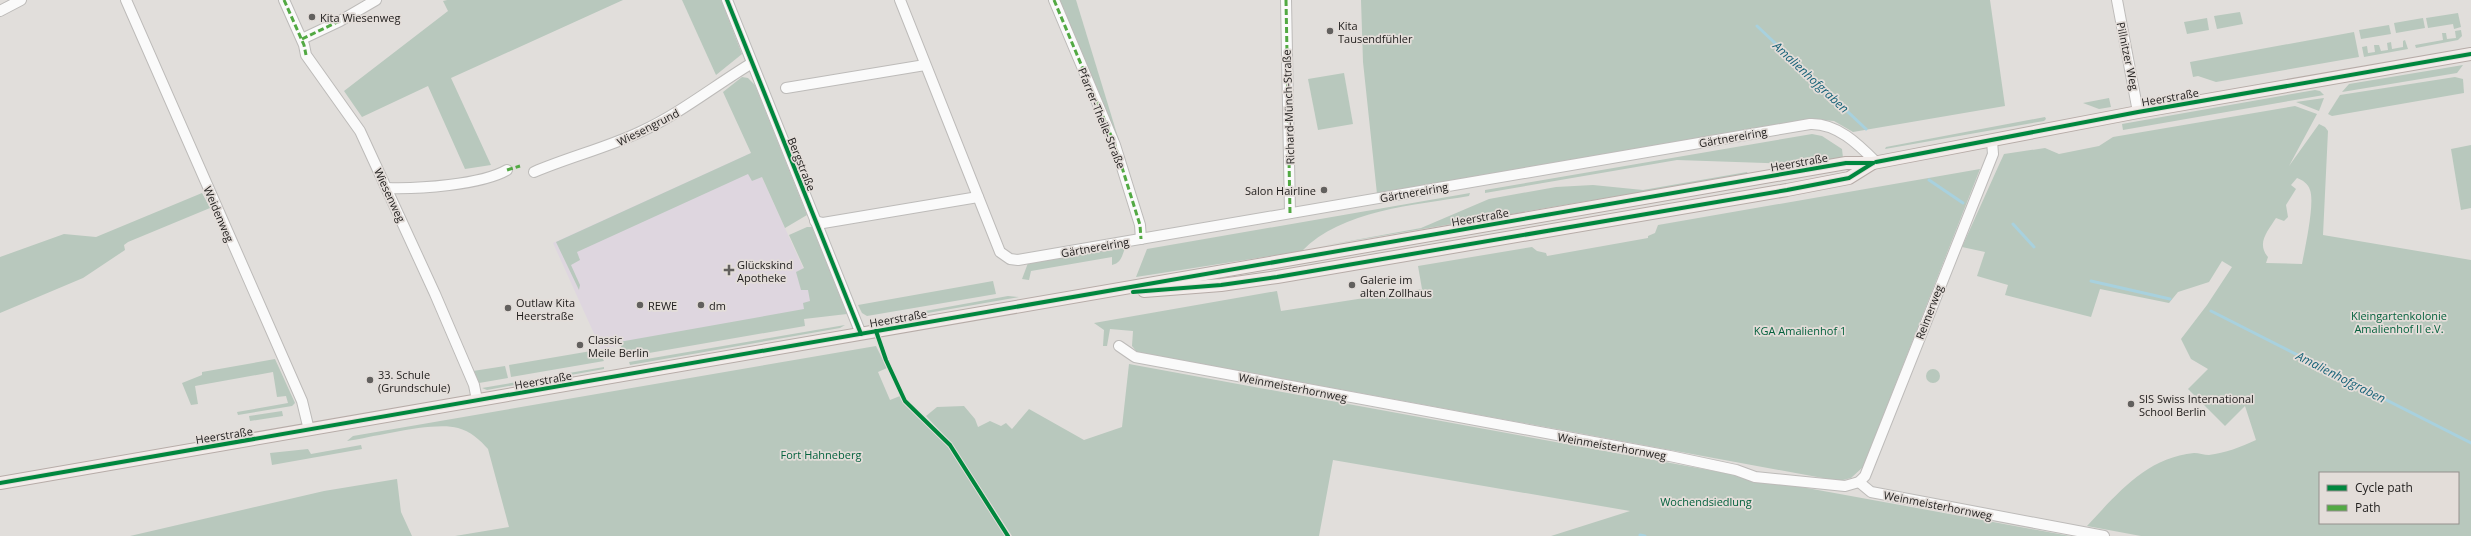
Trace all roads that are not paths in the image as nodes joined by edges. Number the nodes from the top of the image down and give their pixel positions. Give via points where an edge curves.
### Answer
1 (21, 0) edge
2 (126, 0) edge
3 (284, 0) edge
4 (376, 0) edge
5 (727, 0) edge
6 (900, 0) edge
7 (1054, 0) edge
8 (1286, 0) edge
9 (2117, 0) edge
10 (0, 11) edge
11 (302, 39) junction
12 (2471, 54) edge
13 (752, 63) junction
14 (925, 65) junction
15 (786, 88) dead end
16 (2138, 112) junction
17 (1992, 141) junction
18 (1875, 163) junction
19 (507, 170) dead end
20 (534, 172) dead end
21 (387, 188) junction
22 (978, 197) junction
23 (1290, 213) junction
24 (815, 221) junction
25 (1141, 239) junction
26 (861, 334) junction
27 (1119, 346) dead end
28 (477, 400) junction
29 (309, 430) junction
30 (1859, 482) junction
31 (0, 483) edge
32 (2104, 536) edge

1 - 10 street
2 - 29 street, Weidenweg via 302,402
3 - 11 street, Wiesenweg
4 - 11 street
5 - 13 street, Bergstraße
6 - 14 street, Gärtnereiring
7 - 25 street, Pfarrer-Theile-Straße via 1115,145 1140,225
8 - 23 street, Richard-Münch-Straße
9 - 16 street, Pillnitzer Weg
11 - 21 street, Wiesenweg via 306,55 360,131
12 - 16 main road, Heerstraße
13 - 20 street, Wiesengrund via 670,118 607,147 554,163
13 - 24 street, Bergstraße
14 - 15 street
14 - 22 street, Gärtnereiring
16 - 17 main road, Heerstraße
17 - 18 main road, Heerstraße
17 - 30 street, Reimerweg via 1993,154 1865,476
18 - 23 street, Gärtnereiring via 1860,146 1834,129 1827,125 1810,124
18 - 26 main road, Heerstraße via 1846,163
19 - 21 street via 497,176 418,189
21 - 28 street, Wiesenweg via 436,294 474,385
22 - 24 street via 823,223
22 - 25 street, Gärtnereiring via 1000,252 1010,259 1018,260
23 - 25 street, Gärtnereiring
24 - 26 street, Bergstraße
26 - 28 main road, Heerstraße
27 - 30 street, Weinmeisterhornweg via 1135,357 1670,456 1736,470 1755,477 1845,486
28 - 29 main road, Heerstraße
29 - 31 main road, Heerstraße
30 - 32 street, Weinmeisterhornweg via 1871,492

